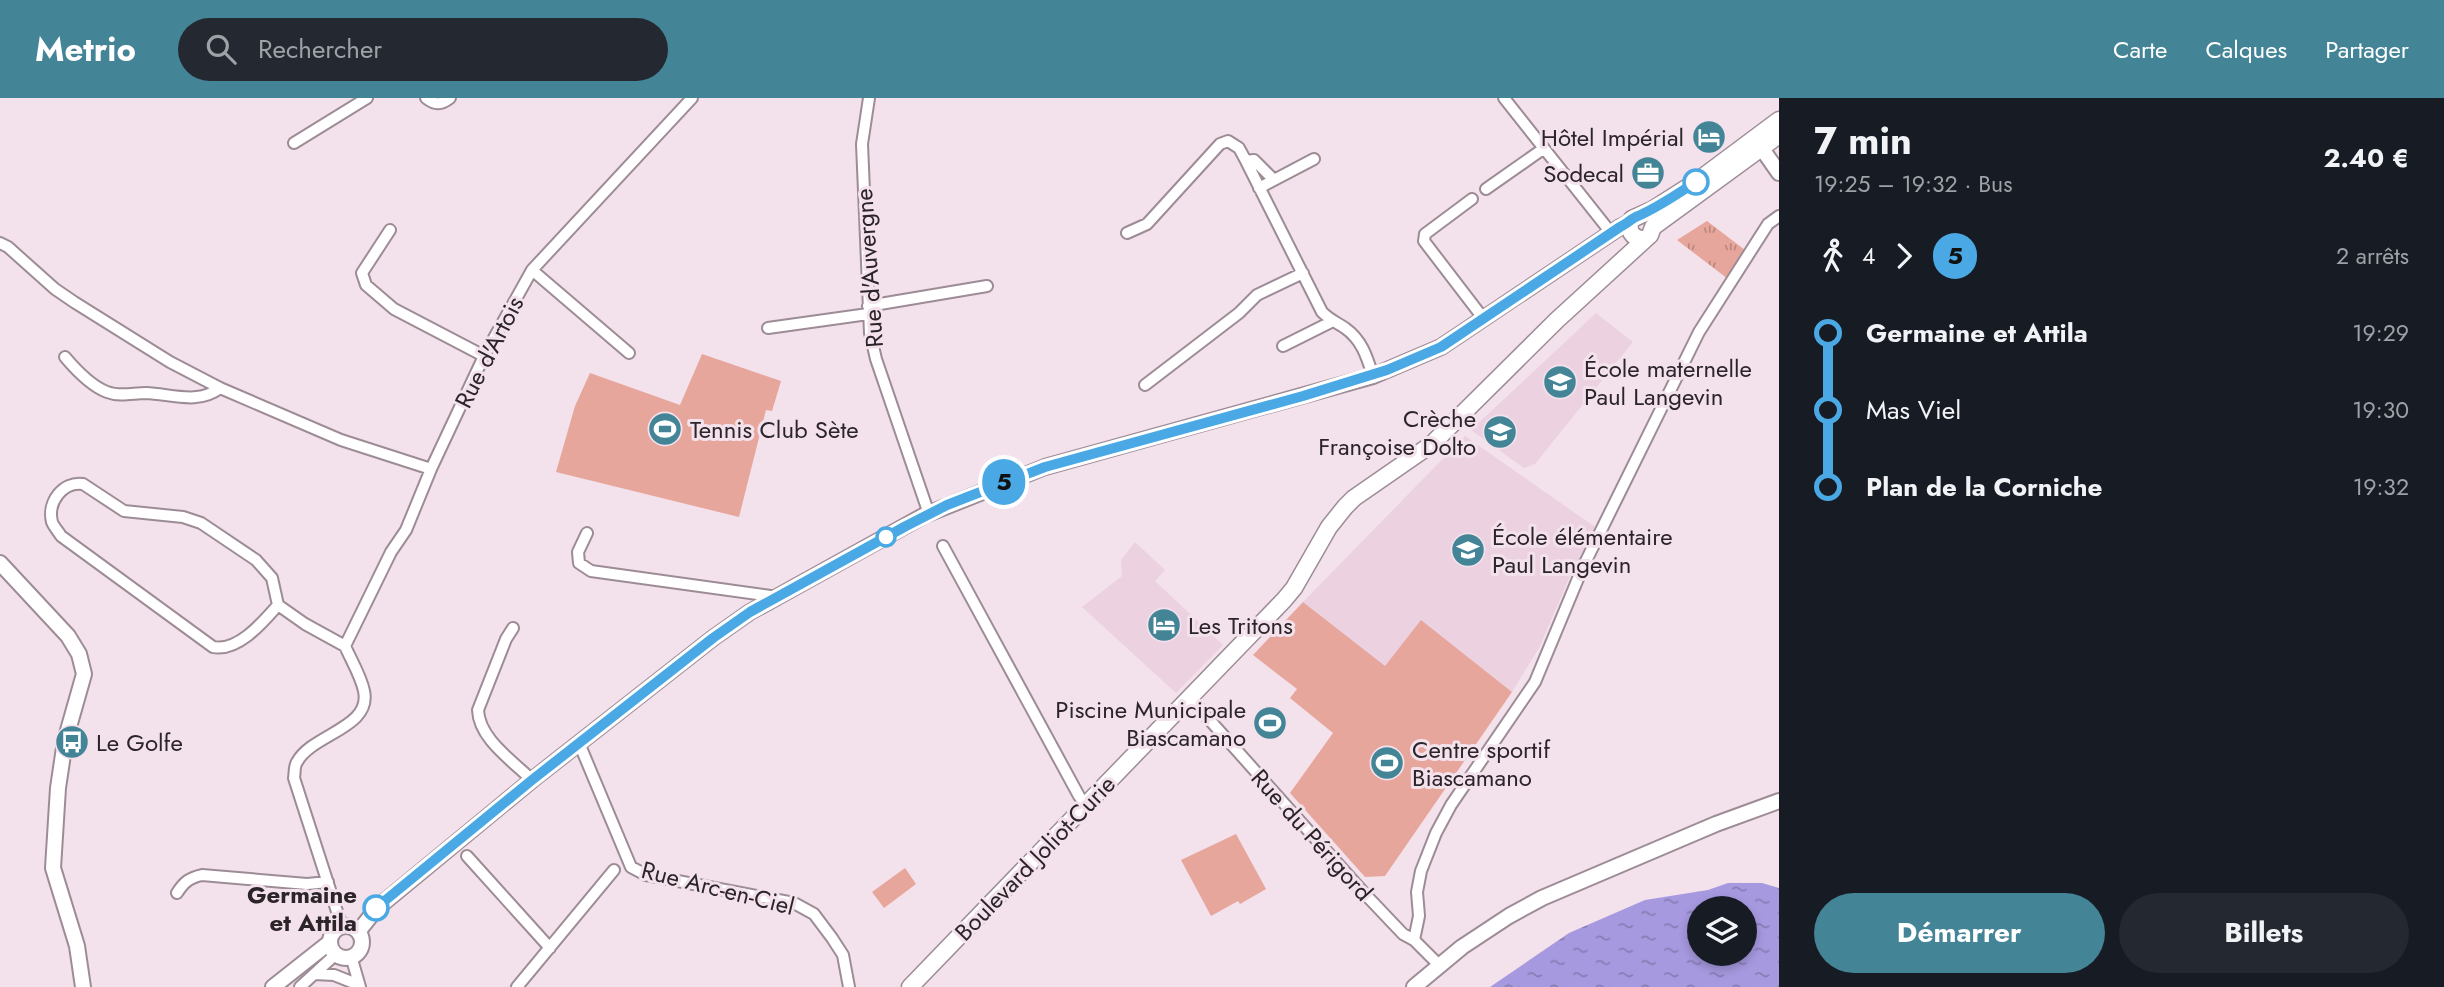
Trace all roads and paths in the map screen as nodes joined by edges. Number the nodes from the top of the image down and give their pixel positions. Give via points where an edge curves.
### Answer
1 (368, 98) edge
2 (426, 98) edge
3 (450, 98) edge
4 (692, 98) edge
5 (869, 98) edge
6 (1504, 98) edge
7 (1779, 120) edge
8 (1779, 128) edge
9 (1779, 135) edge
10 (294, 143) dead end
11 (1757, 144) junction
12 (1543, 149) junction
13 (1314, 159) dead end
14 (1246, 161) junction
15 (1779, 173) edge
16 (1273, 179) junction
17 (1259, 188) junction
18 (1486, 190) dead end
19 (1472, 199) dead end
20 (1779, 216) edge
21 (1639, 229) junction
22 (390, 230) dead end
23 (1127, 233) dead end
24 (1612, 234) junction
25 (0, 243) edge
26 (532, 270) junction
27 (1303, 273) junction
28 (987, 286) dead end
29 (868, 310) junction
30 (1483, 318) junction
31 (1331, 322) junction
32 (768, 328) dead end
33 (1283, 345) dead end
34 (629, 353) dead end
35 (484, 356) junction
36 (65, 357) dead end
37 (1373, 376) junction
38 (1145, 385) dead end
39 (220, 388) junction
40 (431, 468) junction
41 (929, 514) junction
42 (587, 533) dead end
43 (943, 546) dead end
44 (0, 563) edge
45 (778, 597) junction
46 (278, 605) junction
47 (513, 628) dead end
48 (345, 646) junction
49 (1190, 698) junction
50 (579, 743) junction
51 (532, 780) junction
52 (1779, 801) edge
53 (1086, 805) junction
54 (467, 856) dead end
55 (614, 870) dead end
56 (327, 882) junction
57 (177, 893) dead end
58 (342, 927) junction
59 (358, 932) junction
60 (1414, 940) junction
61 (550, 948) junction
62 (339, 951) junction
63 (1439, 965) junction
64 (314, 974) junction
65 (359, 986) edge
66 (83, 987) edge
67 (273, 987) edge
68 (300, 987) edge
69 (517, 987) edge
70 (849, 987) edge
71 (909, 987) edge
72 (1414, 987) edge

1 - 10 street
2 - 3 street via 433,104
4 - 26 street, Rue d'Artois
5 - 29 street, Rue d'Auvergne via 862,144
6 - 12 street
7 - 11 main road
8 - 11 street
9 - 11 main road
11 - 15 street
11 - 21 main road
12 - 18 street
12 - 24 street
13 - 16 street
14 - 16 street via 1254,160
14 - 17 street
14 - 23 street via 1236,144 1220,144 1147,224
16 - 17 street
17 - 27 street
19 - 30 street via 1425,234 1424,241
20 - 60 street via 1768,224 1699,332 1582,569 1535,682 1436,833 1421,871
21 - 24 street
21 - 49 main road, Boulevard Joliot-Curie via 1630,254 1432,444 1345,507 1321,538 1294,588
22 - 35 street via 362,273 366,285 394,309
24 - 30 street
25 - 39 street via 74,302
26 - 34 street
26 - 35 street, Rue d'Artois
27 - 31 street
27 - 38 street via 1257,295
28 - 29 street
29 - 32 street
29 - 41 street, Rue d'Auvergne via 876,359
30 - 37 street via 1441,347
31 - 33 street
31 - 37 street via 1349,331 1359,343
35 - 40 street, Rue d'Artois
36 - 39 street via 106,392 119,395 190,398 211,396
37 - 41 street via 1045,467
39 - 40 street via 341,440
40 - 48 street, Rue d'Artois via 406,530
41 - 45 street
42 - 45 street via 578,552 579,563 591,571
43 - 53 street
44 - 66 street via 68,636 84,674 65,741 53,868 77,946
45 - 50 street via 713,638
46 - 46 street via 272,578 256,560 201,523 124,511 83,484 67,485 56,497 52,524 61,536 214,647 233,646
46 - 48 street
47 - 51 street via 478,710 478,723
48 - 56 street via 364,691 364,705 359,716 307,749 295,763 294,778
49 - 53 main road, Boulevard Joliot-Curie
49 - 60 street, Rue du Périgord via 1364,893
50 - 51 street
50 - 70 street, Rue Arc-en-Ciel via 631,867 646,875 794,903 814,914 843,955
51 - 59 street via 376,908
52 - 63 street via 1542,898
53 - 71 main road, Boulevard Joliot-Curie
54 - 61 street
55 - 61 street
56 - 57 street via 202,875 190,877
56 - 58 street
58 - 59 street
58 - 62 street via 333,932
59 - 62 street via 358,952
60 - 63 street, Rue du Périgord
61 - 69 street
62 - 64 street
62 - 65 street
62 - 67 street
63 - 72 street
64 - 65 street via 334,975
64 - 68 street

